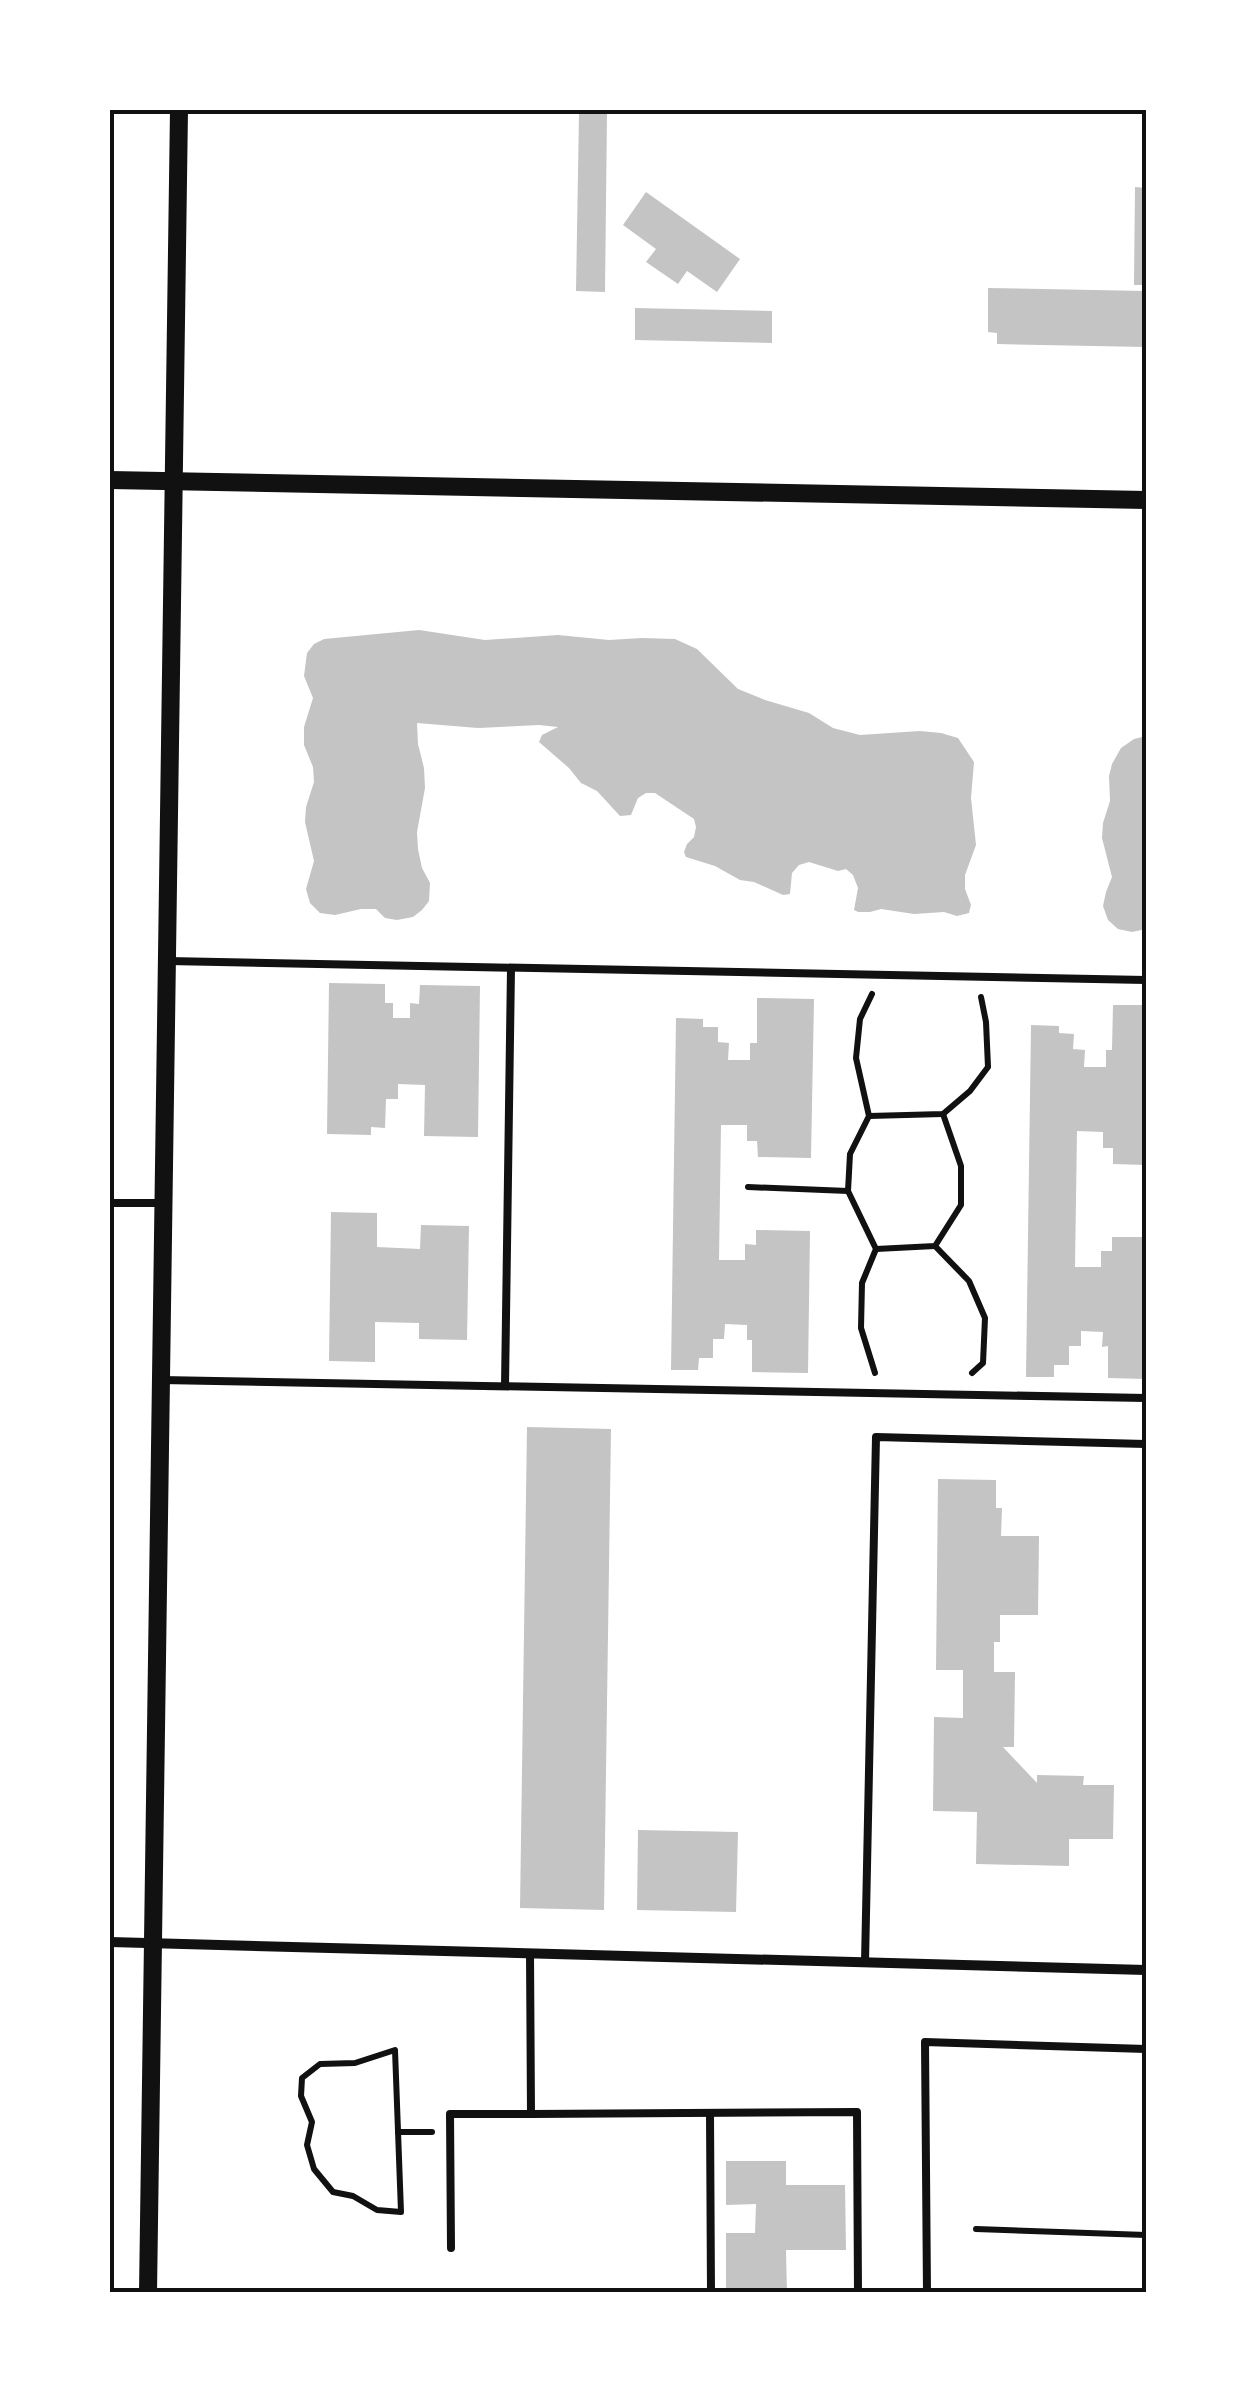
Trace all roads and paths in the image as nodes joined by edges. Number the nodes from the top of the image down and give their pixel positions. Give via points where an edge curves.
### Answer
1 (180, 110) edge
2 (110, 480) edge
3 (174, 481) junction
4 (1146, 500) edge
5 (168, 962) junction
6 (511, 968) junction
7 (881, 975) junction
8 (976, 977) junction
9 (1146, 980) edge
10 (942, 1114) junction
11 (869, 1116) junction
12 (748, 1187) dead end
13 (848, 1191) junction
14 (110, 1203) edge
15 (164, 1203) junction
16 (936, 1246) junction
17 (876, 1249) junction
18 (161, 1380) junction
19 (505, 1386) junction
20 (882, 1393) junction
21 (947, 1394) junction
22 (1146, 1398) edge
23 (1146, 1444) edge
24 (110, 1942) edge
25 (153, 1942) junction
26 (530, 1953) junction
27 (864, 1962) junction
28 (1146, 1970) edge
29 (1146, 2049) edge
30 (710, 2113) junction
31 (531, 2114) junction
32 (398, 2132) junction
33 (450, 2133) junction
34 (976, 2229) dead end
35 (1146, 2234) edge
36 (451, 2248) dead end
37 (148, 2293) edge
38 (319, 2293) edge
39 (454, 2293) edge
40 (711, 2293) edge
41 (858, 2293) edge
42 (927, 2293) edge

1 - 3 street
2 - 3 street
3 - 4 street
3 - 5 street
5 - 6 lane
5 - 15 street
6 - 7 lane
6 - 19 lane
7 - 8 lane
7 - 11 path via 860,1019 856,1058
8 - 9 lane
8 - 10 path via 988,1068
10 - 11 path
10 - 16 path via 961,1166 961,1205
11 - 13 path via 850,1154
12 - 13 path
13 - 17 path
14 - 15 lane
15 - 18 street
16 - 17 path
16 - 21 path via 969,1281 985,1318 982,1363
17 - 20 path via 862,1282 861,1328
18 - 19 lane
18 - 25 street
19 - 20 lane
20 - 21 lane
21 - 22 lane
23 - 27 lane via 876,1438
24 - 25 street
25 - 26 street
25 - 37 street
26 - 27 street
26 - 31 lane
27 - 28 street
29 - 42 lane via 925,2042
30 - 31 lane
30 - 40 lane
30 - 41 lane via 857,2112
31 - 33 lane via 450,2114
32 - 32 path via 396,2050 355,2063 320,2064 302,2078 314,2170 334,2192 401,2212
32 - 33 path
33 - 36 lane
34 - 35 path
38 - 39 lane

